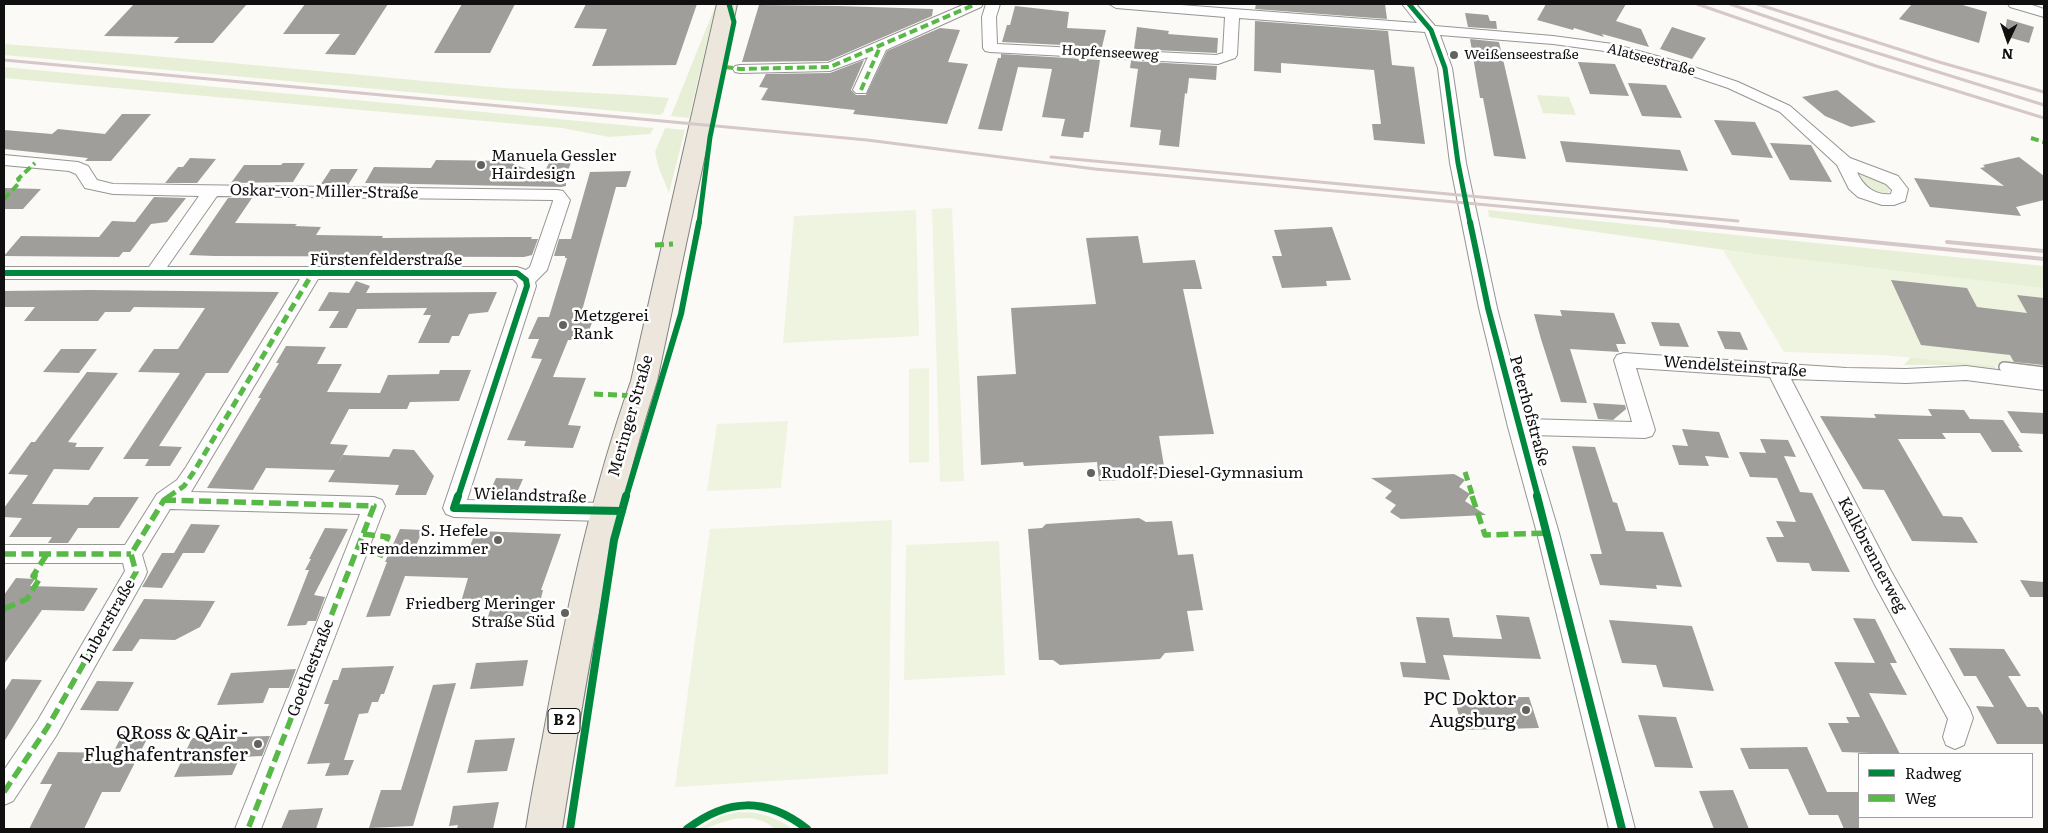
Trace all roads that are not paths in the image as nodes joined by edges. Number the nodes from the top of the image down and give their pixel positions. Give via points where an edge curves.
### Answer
1 (727, 4) edge
2 (976, 4) edge
3 (993, 4) edge
4 (1116, 4) edge
5 (1408, 4) edge
6 (2015, 4) edge
7 (1232, 12) junction
8 (2044, 13) edge
9 (1430, 29) junction
10 (880, 47) junction
11 (740, 69) dead end
12 (861, 90) dead end
13 (4, 160) edge
14 (1844, 162) dead end
15 (212, 190) junction
16 (4, 273) edge
17 (153, 274) junction
18 (312, 274) junction
19 (526, 280) junction
20 (1777, 371) junction
21 (2044, 372) edge
22 (2009, 378) junction
23 (2044, 383) edge
24 (1518, 428) junction
25 (164, 500) junction
26 (604, 512) junction
27 (4, 554) edge
28 (131, 554) junction
29 (1955, 738) dead end
30 (4, 792) edge
31 (248, 829) edge
32 (544, 829) edge
33 (1622, 829) edge

1 - 26 main road, Meringer Straße / B 2 via 644,381
2 - 10 street
3 - 7 street, Hopfenseeweg via 989,17 990,48 1218,60 1230,55
4 - 7 street, Alatseestraße
5 - 9 street, Peterhofstraße
6 - 8 street
7 - 9 street, Alatseestraße
9 - 14 street, Alatseestraße via 1613,48 1674,65 1733,85 1785,109
9 - 24 street, Peterhofstraße via 1445,68 1458,164 1488,308
10 - 11 street via 830,67
10 - 12 street
13 - 15 street, Oskar-von-Miller-Straße via 72,166 82,170 91,184 113,189
15 - 17 street
15 - 19 street, Oskar-von-Miller-Straße via 558,195 562,200 538,270
16 - 17 street, Fürstenfelderstraße
17 - 18 street, Fürstenfelderstraße
18 - 19 street, Fürstenfelderstraße via 517,273
18 - 25 street, Luberstraße via 193,473 184,486
19 - 26 street, Wielandstraße via 527,286 454,508
20 - 22 street, Wendelsteinstraße via 1900,376 1966,373
20 - 24 street, Wendelsteinstraße via 1624,360 1645,430
20 - 29 street, Kalkbrennerweg via 1961,718
21 - 22 lane via 2004,368
22 - 23 street, Wendelsteinstraße
24 - 33 street, Peterhofstraße via 1548,533
25 - 28 street, Luberstraße
25 - 31 street, Goethestraße via 374,506
26 - 32 main road, Meringer Straße / B 2
27 - 28 street
28 - 30 street, Luberstraße via 136,572 47,728

